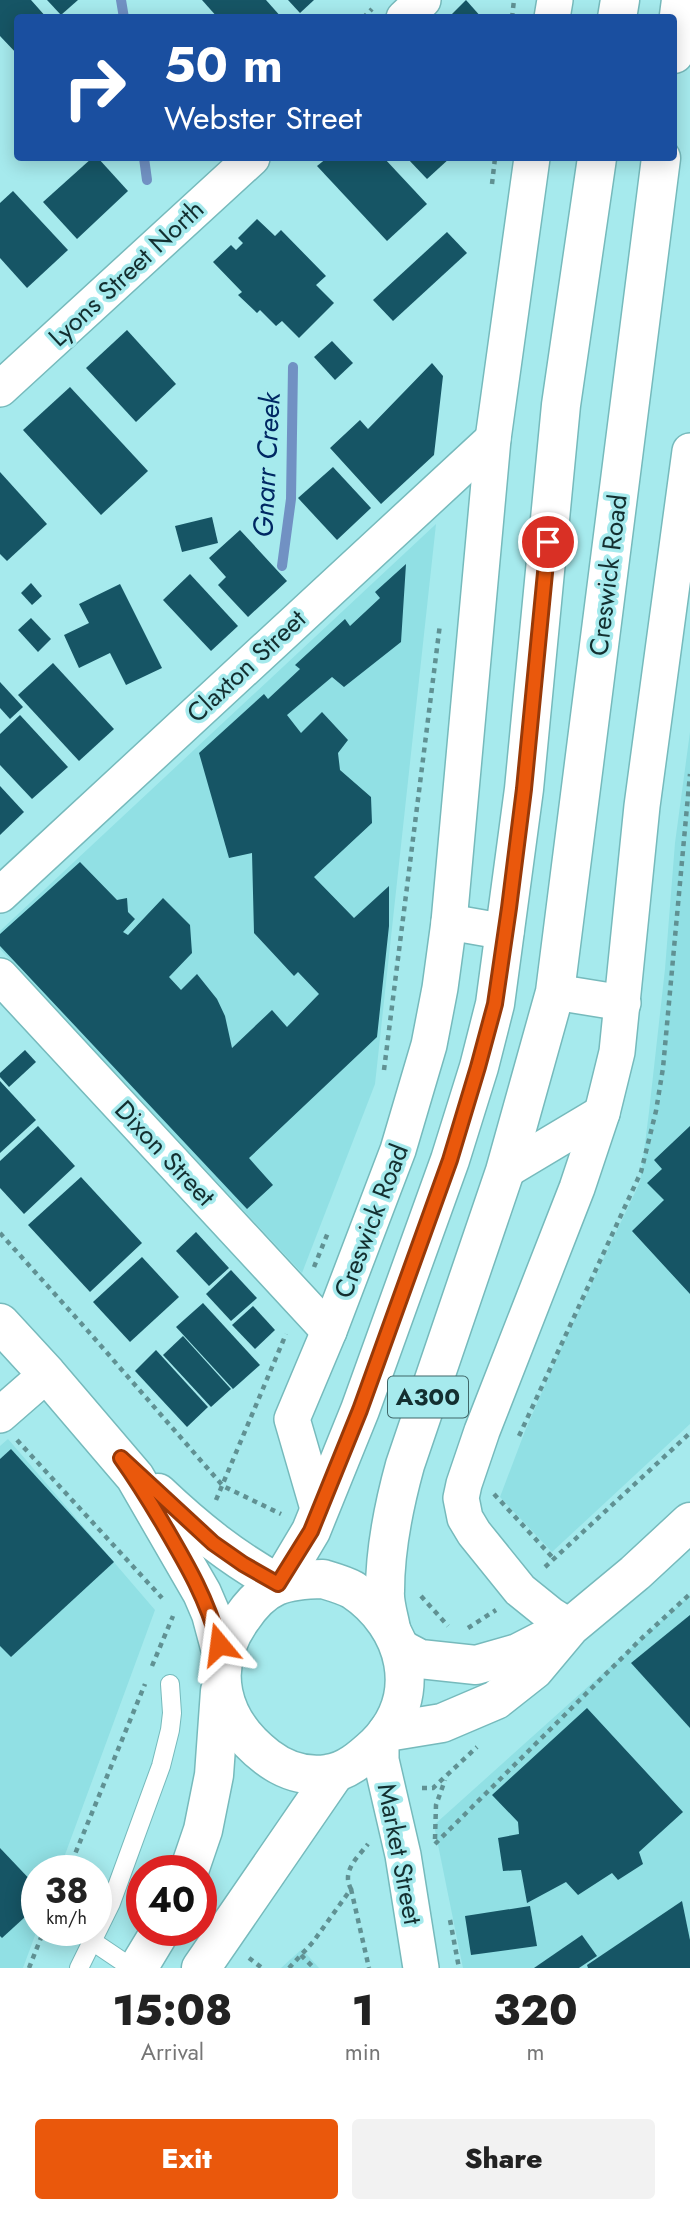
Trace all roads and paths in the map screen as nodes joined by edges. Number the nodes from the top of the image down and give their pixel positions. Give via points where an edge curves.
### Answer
1 (423, 0) edge
2 (681, 0) edge
3 (408, 14) edge
4 (677, 31) edge
5 (249, 161) edge
6 (532, 161) edge
7 (597, 161) edge
8 (661, 161) edge
9 (0, 389) edge
10 (493, 439) junction
11 (690, 451) edge
12 (441, 617) dead end
13 (0, 895) edge
14 (449, 922) junction
15 (506, 932) junction
16 (0, 976) edge
17 (555, 992) junction
18 (623, 1003) junction
19 (478, 1067) junction
20 (384, 1076) dead end
21 (602, 1113) junction
22 (505, 1171) junction
23 (331, 1224) dead end
24 (0, 1233) edge
25 (300, 1300) junction
26 (0, 1323) edge
27 (329, 1331) junction
28 (47, 1374) junction
29 (6, 1425) edge
30 (690, 1433) edge
31 (121, 1458) junction
32 (223, 1486) junction
33 (301, 1513) junction
34 (690, 1522) edge
35 (279, 1583) junction
36 (520, 1590) junction
37 (416, 1591) dead end
38 (690, 1594) edge
39 (166, 1602) dead end
40 (175, 1612) dead end
41 (570, 1627) junction
42 (465, 1630) dead end
43 (456, 1636) dead end
44 (396, 1639) junction
45 (222, 1669) junction
46 (170, 1684) dead end
47 (384, 1736) junction
48 (335, 1773) junction
49 (445, 1779) dead end
50 (435, 1844) junction
51 (75, 1855) edge
52 (194, 1855) edge
53 (438, 1856) dead end
54 (349, 1870) dead end
55 (351, 1889) junction
56 (112, 1900) edge
57 (450, 1918) dead end
58 (38, 1946) edge
59 (90, 1946) edge
60 (99, 1946) edge
61 (151, 1946) edge
62 (301, 1955) junction
63 (29, 1968) edge
64 (79, 1968) edge
65 (132, 1968) edge
66 (138, 1968) edge
67 (201, 1968) edge
68 (289, 1968) edge
69 (314, 1968) edge
70 (369, 1968) edge
71 (421, 1968) edge
72 (459, 1968) edge

1 - 3 street
2 - 4 main road
5 - 9 street, Lyons Street North
6 - 10 street, Creswick Road
7 - 15 main road, Creswick Road / A300 via 561,405
8 - 17 main road, Creswick Road / A300
10 - 13 street, Claxton Street
10 - 14 street, Creswick Road
11 - 18 street via 642,806
12 - 20 path
14 - 15 street
14 - 27 street, Creswick Road via 429,1045 409,1117
15 - 19 main road, Creswick Road / A300 via 495,1004
16 - 25 street, Dixon Street
17 - 18 street
17 - 19 main road via 515,1024
17 - 22 main road, Creswick Road / A300
18 - 21 street
19 - 33 main road, Creswick Road / A300 via 450,1160 360,1410
21 - 22 street
21 - 36 street via 462,1491 469,1525
22 - 44 main road, Creswick Road / A300 via 394,1505 384,1594
23 - 25 path
24 - 32 path
25 - 27 street, Dixon Street
25 - 32 path
26 - 28 main road
27 - 33 street, Creswick Road via 292,1419
28 - 29 street
28 - 31 main road
29 - 39 path
30 - 36 path
31 - 35 main road via 213,1543
31 - 45 main road via 202,1592
32 - 33 path
33 - 35 main road, Creswick Road / A300 via 311,1531
34 - 41 main road
35 - 44 main road via 323,1579 352,1590 380,1614
35 - 45 main road, A300 via 248,1608 235,1628
36 - 41 street
36 - 42 path
37 - 43 path
38 - 50 path
40 - 51 path
41 - 44 main road via 518,1653 477,1665 420,1660
41 - 47 main road via 534,1670 496,1700 442,1723
44 - 47 main road, A300 via 405,1671 404,1692
45 - 48 main road via 224,1700 244,1738 290,1770
45 - 52 main road, A300 via 214,1775
46 - 56 lane via 172,1713 161,1766
47 - 48 main road, A300 via 353,1764
47 - 71 street, Market Street via 381,1760 403,1855
48 - 67 main road, A300
49 - 50 path via 436,1805
50 - 53 path
54 - 55 path
55 - 62 path
55 - 70 path
57 - 72 path
58 - 63 path
59 - 64 lane
60 - 65 lane
61 - 66 main road
62 - 68 path
62 - 69 path

